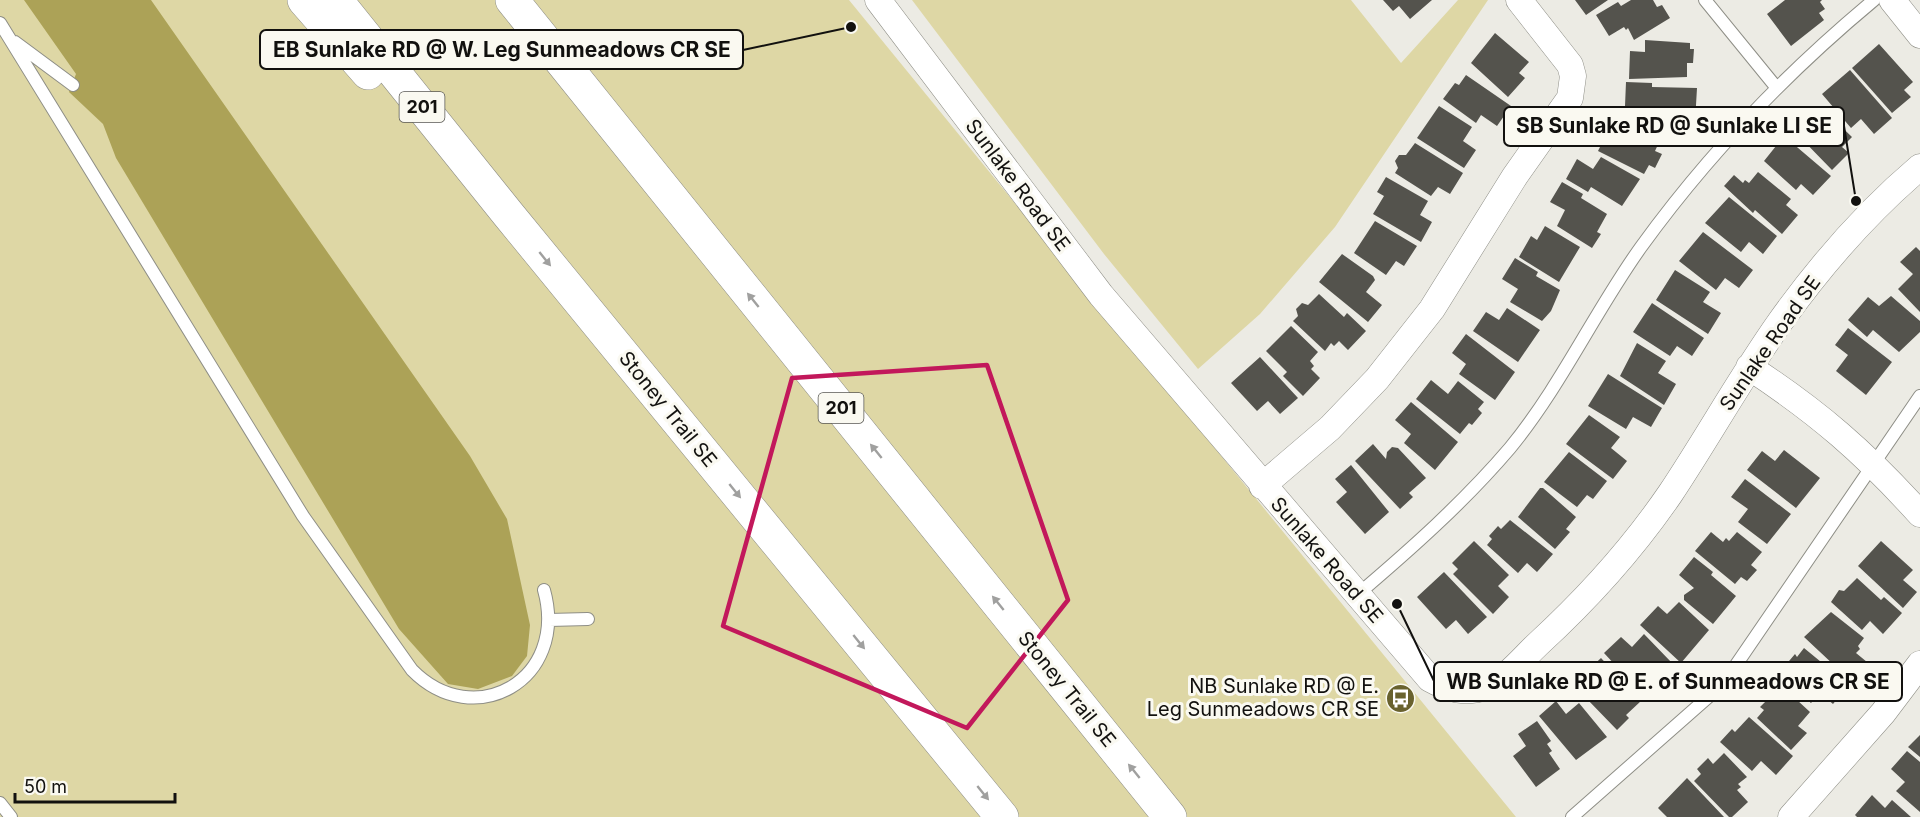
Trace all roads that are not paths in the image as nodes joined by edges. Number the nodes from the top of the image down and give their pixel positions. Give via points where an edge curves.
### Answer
1 (304, 0) edge
2 (336, 0) edge
3 (512, 0) edge
4 (878, 0) edge
5 (1519, 0) edge
6 (1705, 0) edge
7 (1874, 0) edge
8 (1892, 0) edge
9 (0, 23) edge
10 (1920, 35) edge
11 (9, 38) junction
12 (73, 85) dead end
13 (1776, 87) junction
14 (1920, 167) edge
15 (508, 214) junction
16 (1749, 367) junction
17 (1920, 396) edge
18 (1874, 463) junction
19 (1262, 486) junction
20 (1920, 514) edge
21 (544, 590) dead end
22 (1357, 595) junction
23 (588, 619) dead end
24 (549, 620) junction
25 (1920, 664) edge
26 (0, 804) edge
27 (11, 817) edge
28 (1002, 817) edge
29 (1170, 817) edge
30 (1572, 817) edge
31 (1791, 817) edge

1 - 15 highway via 406,113
2 - 15 highway, Stoney Trail SE / 201
29 -> 3 highway, Stoney Trail SE / 201
4 - 19 street, Sunlake Road SE via 1101,295
5 - 19 street via 1570,65 1570,98 1406,344 1350,408
6 - 13 lane
7 - 13 lane
8 - 10 street
9 - 11 lane
11 - 12 lane
11 - 24 lane via 303,516 412,670 444,692 471,697 499,692 524,678 542,657
13 - 22 lane via 1717,150 1640,248 1546,398 1510,447 1426,536
14 - 16 street, Sunlake Road SE via 1897,186 1820,270
15 -> 28 highway, Stoney Trail SE / 201
16 - 18 street via 1822,417
16 - 22 street, Sunlake Road SE via 1670,494 1640,534 1551,632 1499,680 1458,691 1430,679
17 - 18 lane
18 - 20 street
18 - 30 lane via 1723,684
19 - 22 street, Sunlake Road SE
21 - 24 lane
23 - 24 lane
25 - 31 street via 1883,713
26 - 27 lane

